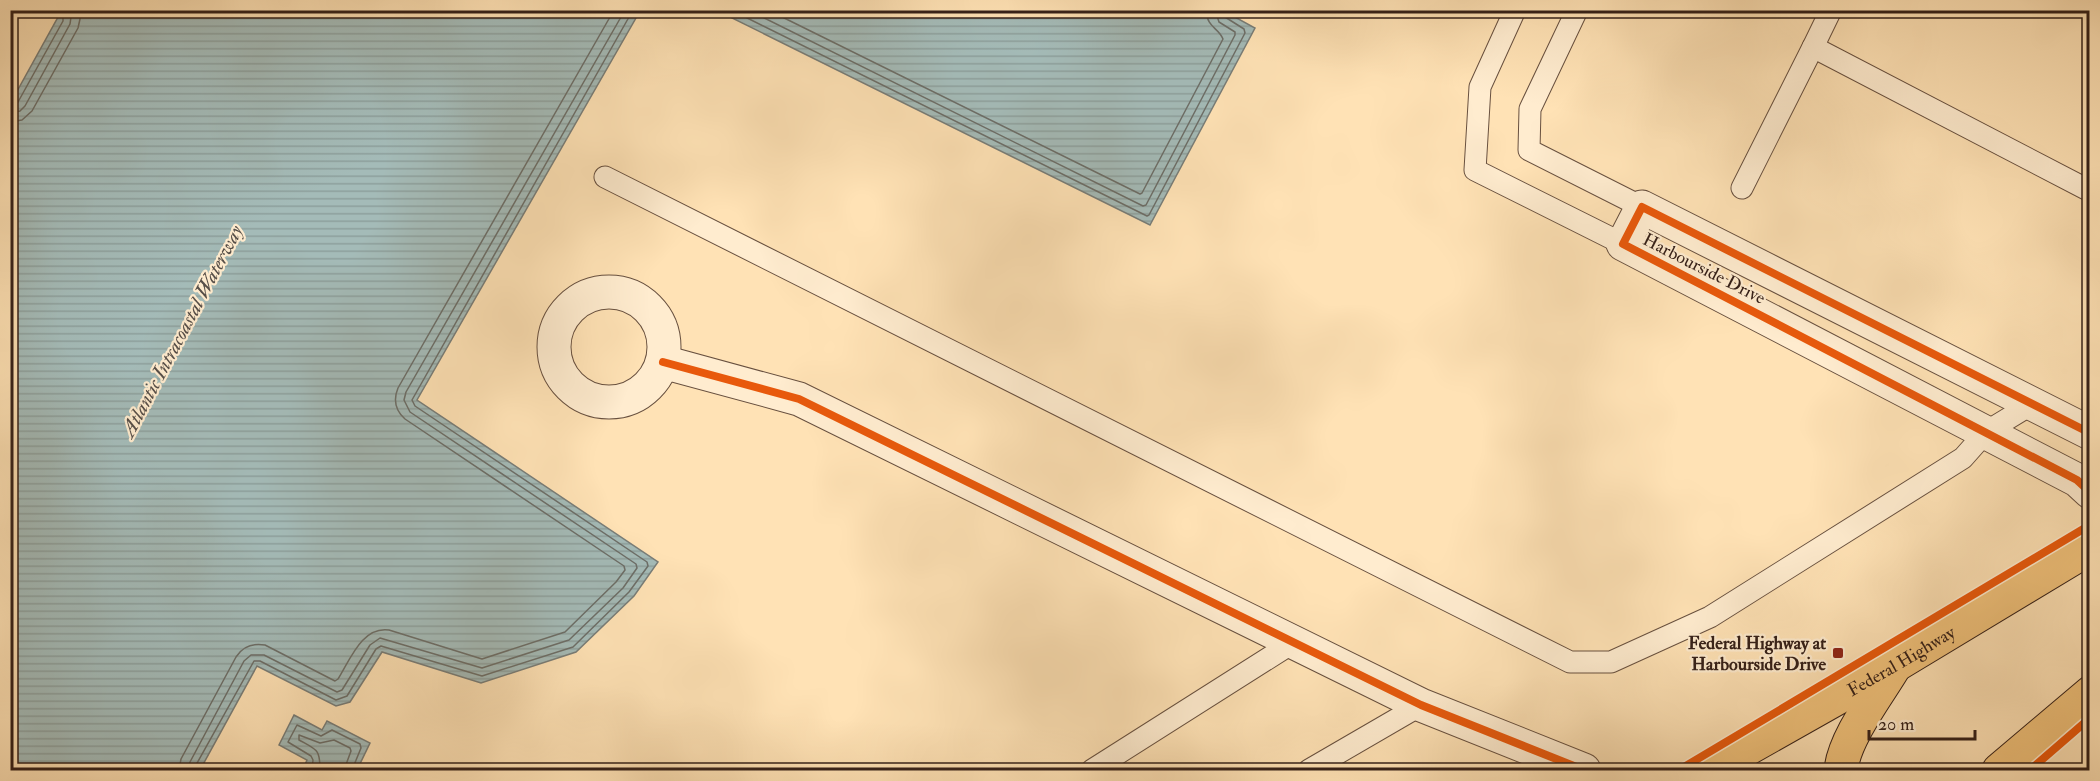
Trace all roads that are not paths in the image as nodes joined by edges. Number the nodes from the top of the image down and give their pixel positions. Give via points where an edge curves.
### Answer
1 (1515, 10) edge
2 (1576, 10) edge
3 (1831, 10) edge
4 (1813, 47) junction
5 (605, 177) dead end
6 (1742, 188) dead end
7 (2090, 190) edge
8 (1642, 207) junction
9 (1623, 244) junction
10 (663, 362) dead end
11 (2032, 404) junction
12 (1986, 432) junction
13 (2090, 433) edge
14 (2090, 492) edge
15 (2090, 548) edge
16 (1294, 642) junction
17 (1896, 665) junction
18 (2090, 693) edge
19 (1421, 705) junction
20 (1544, 761) edge
21 (1092, 771) edge
22 (1309, 771) edge
23 (1584, 771) edge
24 (1710, 771) edge
25 (1840, 771) edge
26 (1999, 771) edge

1 - 9 lane via 1480,87 1475,170
2 - 8 lane via 1530,109 1529,150
3 - 4 lane
4 - 6 lane
4 - 7 lane
5 - 12 lane via 1570,662 1611,662 1710,617 1963,458
8 - 9 street, Harbourside Drive
8 - 11 street, Harbourside Drive
9 - 12 street, Harbourside Drive
10 - 16 street via 799,399
11 - 12 lane
11 - 13 street, Harbourside Drive
12 - 14 street, Harbourside Drive via 2077,480
15 - 17 main road, Federal Highway
16 - 19 street
16 - 21 lane
17 - 24 main road, Federal Highway
17 - 25 main road via 1849,743
18 - 26 main road
19 - 20 street
19 - 22 lane
20 - 23 street

